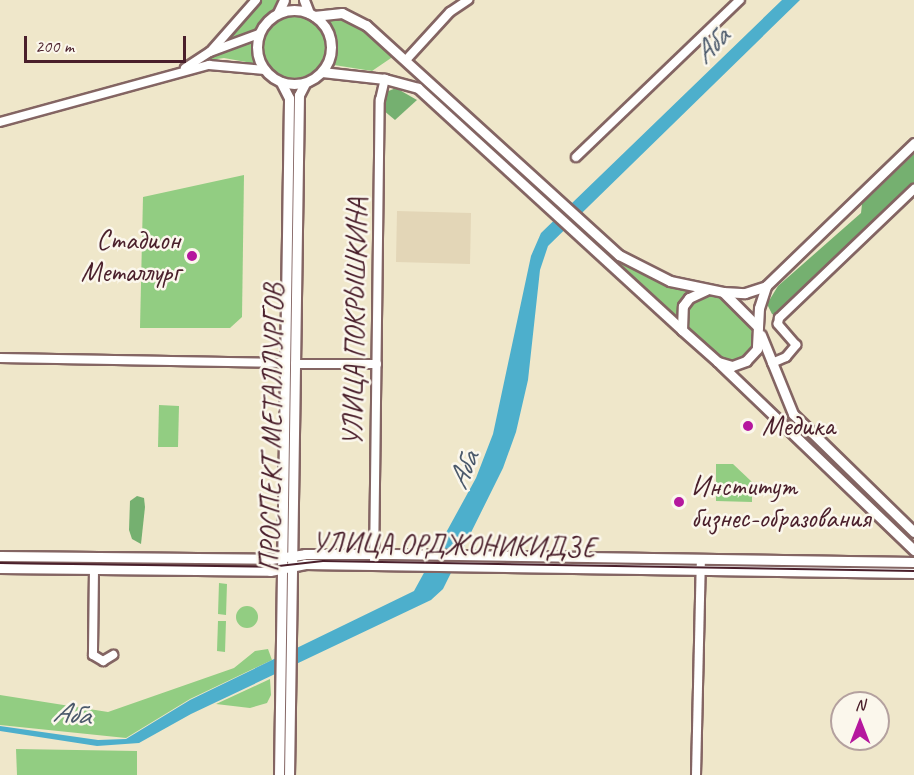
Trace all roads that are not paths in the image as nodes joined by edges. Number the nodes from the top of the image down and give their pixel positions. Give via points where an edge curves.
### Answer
1 (256, 0) edge
2 (284, 0) edge
3 (304, 0) edge
4 (468, 0) edge
5 (740, 0) edge
6 (278, 13) junction
7 (312, 14) junction
8 (259, 34) junction
9 (210, 52) junction
10 (406, 60) junction
11 (265, 70) junction
12 (180, 71) junction
13 (322, 72) junction
14 (385, 79) junction
15 (281, 82) junction
16 (305, 83) junction
17 (0, 122) edge
18 (914, 143) edge
19 (576, 157) dead end
20 (914, 189) edge
21 (766, 286) junction
22 (706, 290) junction
23 (723, 292) junction
24 (682, 330) junction
25 (759, 330) junction
26 (0, 358) edge
27 (718, 362) junction
28 (290, 363) junction
29 (772, 363) junction
30 (377, 364) junction
31 (914, 532) edge
32 (910, 546) edge
33 (374, 554) junction
34 (0, 556) edge
35 (288, 559) junction
36 (701, 561) junction
37 (909, 562) edge
38 (374, 566) junction
39 (0, 568) edge
40 (94, 568) junction
41 (282, 568) junction
42 (701, 572) junction
43 (912, 574) edge
44 (286, 629) junction
45 (113, 655) dead end
46 (285, 680) junction
47 (279, 775) edge
48 (289, 775) edge
49 (696, 775) edge

1 - 9 street
2 - 6 main road
3 - 7 main road
4 - 10 street via 450,12
5 - 19 street
6 - 7 main road
6 - 8 main road
7 - 10 main road via 342,13 355,17
7 - 13 main road via 330,36 331,49
8 - 9 street
8 - 11 main road via 259,58
9 - 12 street
10 - 22 main road via 590,230 637,266 670,281
11 - 12 street via 222,64
11 - 15 main road
12 - 17 street
13 - 14 main road
13 - 16 main road
14 - 24 main road via 418,88
14 - 30 street, УЛИЦА ПОКРЫШКИНА via 380,100
15 - 16 main road
15 - 28 main road, ПРОСПЕКТ МЕТАЛЛУРГОВ via 289,98
16 - 28 main road, ПРОСПЕКТ МЕТАЛЛУРГОВ via 298,95
18 - 21 main road
20 - 29 street via 779,318 778,324 796,345 786,357
21 - 23 main road via 745,293
21 - 25 main road via 759,308
22 - 23 main road
22 - 24 main road via 689,298 683,306
23 - 25 main road
24 - 27 main road
25 - 27 main road via 758,349 746,361 732,366
25 - 29 main road
26 - 28 street
27 - 32 main road
28 - 30 street
28 - 35 main road, ПРОСПЕКТ МЕТАЛЛУРГОВ
29 - 31 main road via 798,420
30 - 33 street, УЛИЦА ПОКРЫШКИНА
32 - 37 main road
33 - 35 main road, УЛИЦА ОРДЖОНИКИДЗЕ
33 - 36 main road, УЛИЦА ОРДЖОНИКИДЗЕ
33 - 38 street, УЛИЦА ПОКРЫШКИНА
34 - 35 main road, УЛИЦА ОРДЖОНИКИДЗЕ
35 - 38 main road, УЛИЦА ОРДЖОНИКИДЗЕ
35 - 41 main road, УЛИЦА ОРДЖОНИКИДЗЕ
35 - 44 main road, ПРОСПЕКТ МЕТАЛЛУРГОВ
36 - 37 main road, УЛИЦА ОРДЖОНИКИДЗЕ
36 - 42 street
38 - 42 main road, УЛИЦА ОРДЖОНИКИДЗЕ
39 - 40 main road, УЛИЦА ОРДЖОНИКИДЗЕ
40 - 41 main road, УЛИЦА ОРДЖОНИКИДЗЕ
40 - 45 street via 93,655 105,661
41 - 44 main road
42 - 43 main road, УЛИЦА ОРДЖОНИКИДЗЕ
42 - 49 street
44 - 46 main road, ПРОСПЕКТ МЕТАЛЛУРГОВ
46 - 47 main road, ПРОСПЕКТ МЕТАЛЛУРГОВ
46 - 48 main road, ПРОСПЕКТ МЕТАЛЛУРГОВ

